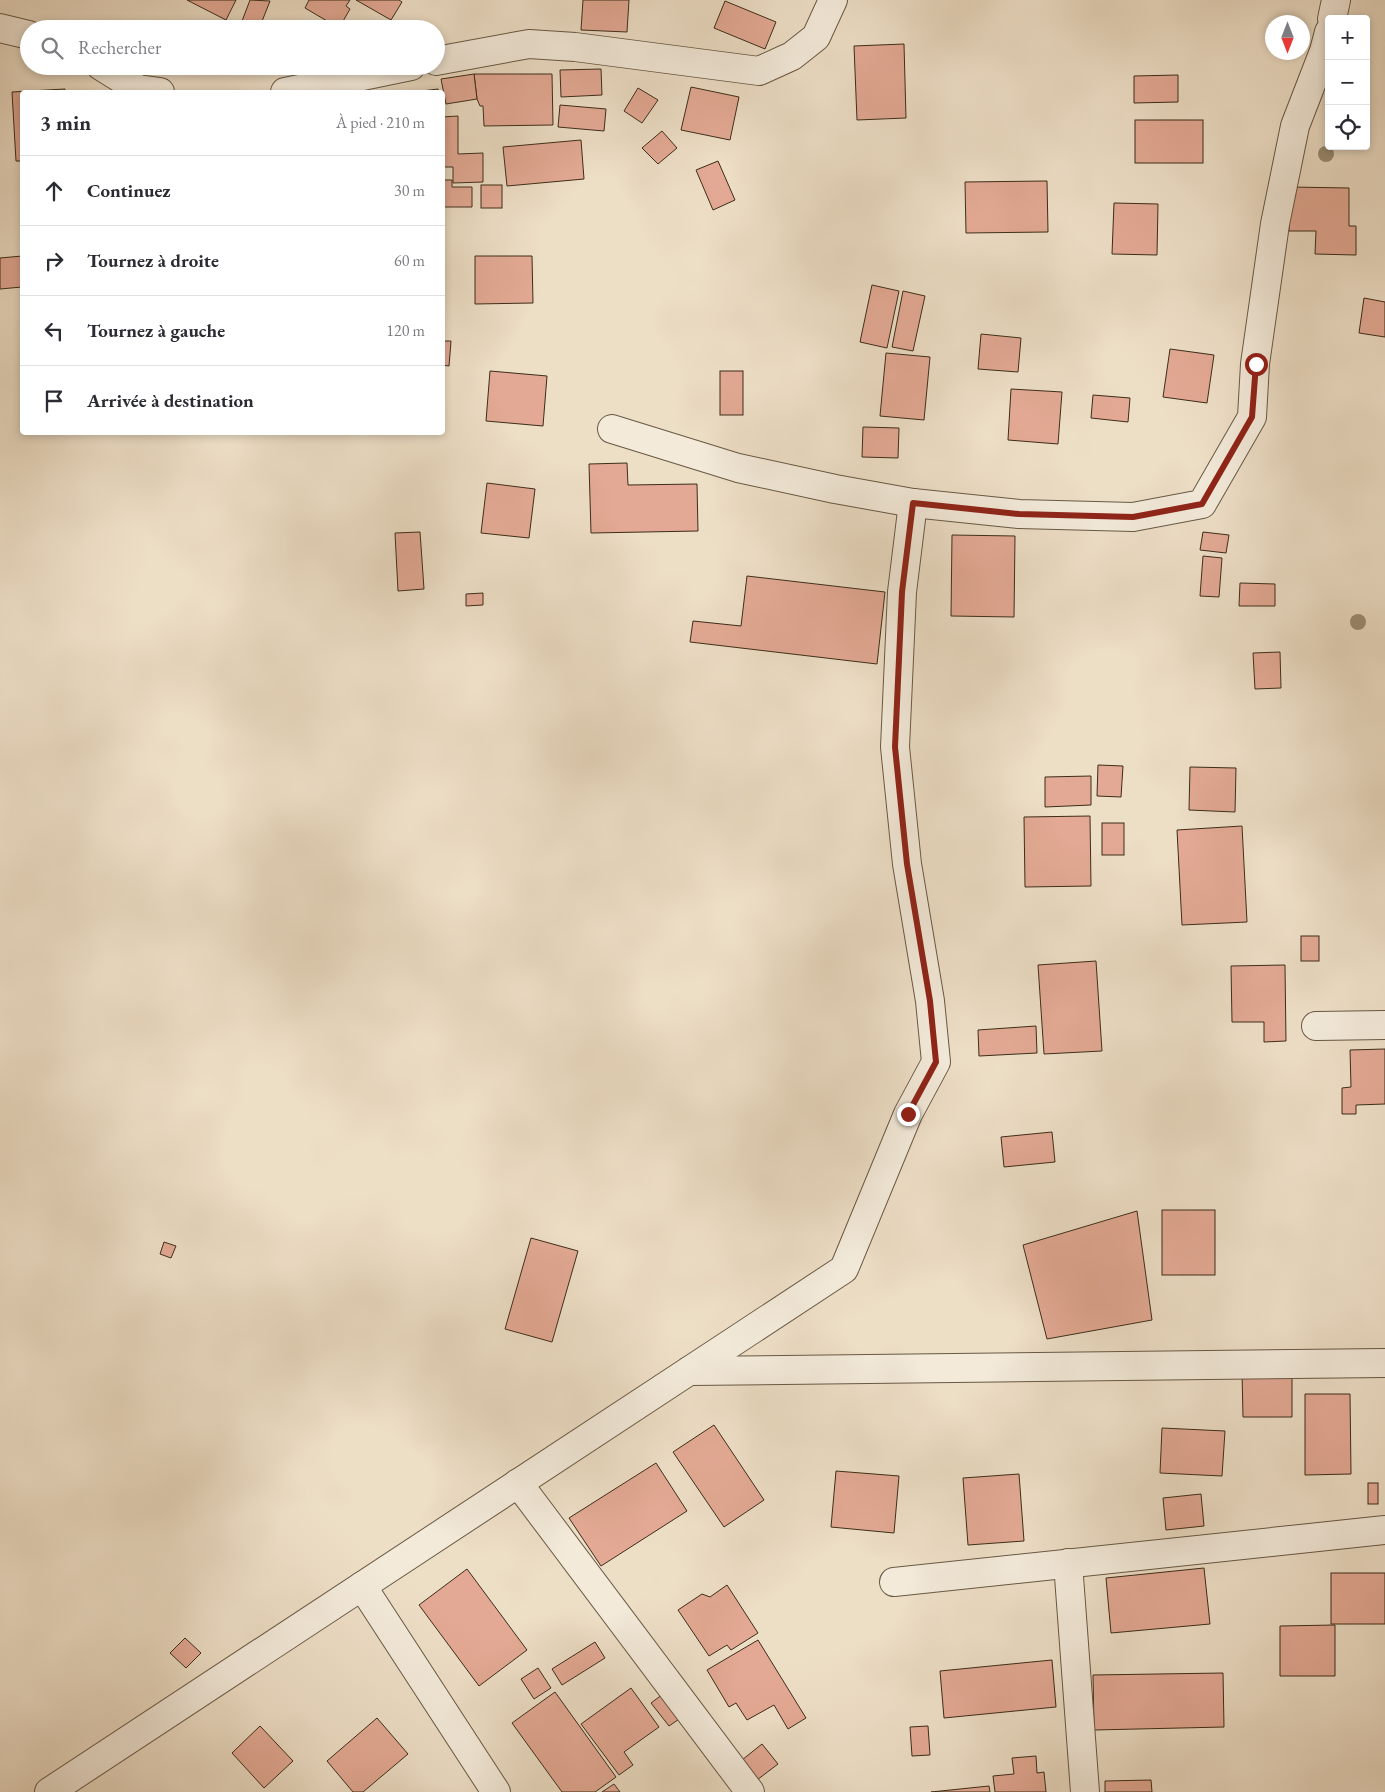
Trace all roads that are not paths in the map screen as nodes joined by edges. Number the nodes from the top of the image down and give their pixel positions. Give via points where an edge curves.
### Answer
1 (833, 0) edge
2 (1336, 0) edge
3 (1333, 15) edge
4 (0, 28) edge
5 (20, 33) edge
6 (1325, 47) edge
7 (445, 59) edge
8 (115, 75) edge
9 (367, 75) edge
10 (145, 90) edge
11 (295, 90) edge
12 (612, 429) dead end
13 (913, 503) junction
14 (1316, 1026) dead end
15 (1385, 1026) edge
16 (1385, 1363) edge
17 (690, 1371) junction
18 (518, 1484) junction
19 (1385, 1530) edge
20 (1068, 1563) junction
21 (894, 1582) dead end
22 (362, 1586) junction
23 (49, 1792) edge
24 (496, 1792) edge
25 (750, 1792) edge
26 (1084, 1792) edge

1 - 7 street via 816,36 792,56 759,71 528,44
2 - 3 street
4 - 5 street
6 - 13 street via 1295,126 1274,224 1252,417 1202,504 1133,517 1019,514
8 - 10 street
9 - 11 street
12 - 13 street via 738,468
13 - 17 street via 902,592 895,747 907,864 930,1001 936,1062 908,1114 844,1269
14 - 15 street
16 - 17 street
17 - 18 street
18 - 22 street
18 - 25 street
19 - 20 street
20 - 21 street
20 - 26 street
22 - 23 street
22 - 24 street

